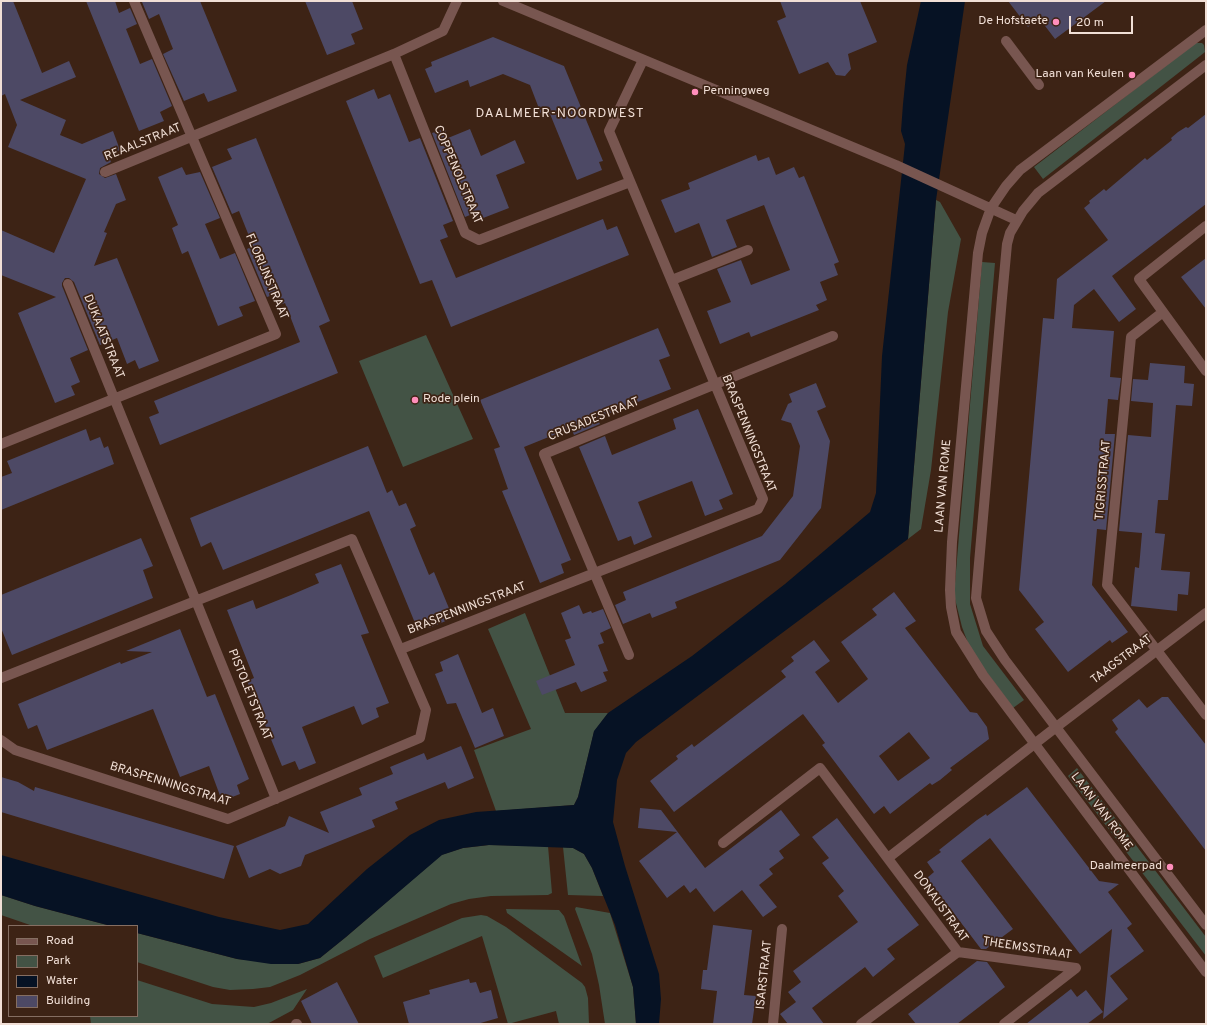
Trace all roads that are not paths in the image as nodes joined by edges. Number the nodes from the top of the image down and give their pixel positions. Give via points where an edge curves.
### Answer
1 (134, 1) edge
2 (456, 1) edge
3 (503, 1) edge
4 (1206, 30) edge
5 (1006, 41) dead end
6 (394, 54) junction
7 (643, 60) junction
8 (1206, 65) edge
9 (1039, 85) dead end
10 (192, 137) junction
11 (105, 172) dead end
12 (630, 182) junction
13 (991, 208) junction
14 (1016, 220) junction
15 (1206, 226) edge
16 (748, 250) dead end
17 (672, 280) junction
18 (68, 284) dead end
19 (1163, 312) junction
20 (833, 336) dead end
21 (1206, 371) edge
22 (714, 386) junction
23 (115, 399) junction
24 (1, 444) edge
25 (594, 573) junction
26 (197, 601) junction
27 (1206, 613) edge
28 (401, 649) junction
29 (1156, 650) junction
30 (629, 656) dead end
31 (1, 678) edge
32 (1206, 716) edge
33 (1055, 728) junction
34 (1, 740) edge
35 (1033, 745) junction
36 (276, 799) junction
37 (723, 843) dead end
38 (888, 858) junction
39 (1206, 925) edge
40 (782, 930) dead end
41 (958, 952) junction
42 (1206, 972) edge
43 (773, 1024) edge
44 (861, 1024) edge
45 (1004, 1024) edge

1 - 10 street, FLORIJNSTRAAT
2 - 6 street via 443,31
3 - 7 street
4 - 13 street via 1020,170
5 - 9 street
6 - 10 street
6 - 12 street, COPPENOLSTRAAT via 465,233 479,240
7 - 12 street, BRASPENNINGSTRAAT via 609,131
7 - 13 street via 896,165
8 - 14 street via 1044,188
10 - 11 street, REAALSTRAAT
10 - 23 street, FLORIJNSTRAAT via 276,334
12 - 17 street, BRASPENNINGSTRAAT
13 - 14 street
13 - 35 street, LAAN VAN ROME via 978,253 952,542 951,607 960,641
14 - 33 street, LAAN VAN ROME via 1006,255 976,598 979,614 990,638
15 - 19 street via 1139,279
16 - 17 street
17 - 22 street, BRASPENNINGSTRAAT
18 - 23 street, DUKAATSTRAAT
19 - 21 street
19 - 29 street, TIGRISSTRAAT via 1131,337 1107,585
20 - 22 street, CRUSADESTRAAT
22 - 25 street, BRASPENNINGSTRAAT via 763,499 758,509
22 - 25 street, CRUSADESTRAAT via 544,454
23 - 24 street, FLORIJNSTRAAT
23 - 26 street
25 - 28 street, BRASPENNINGSTRAAT
25 - 30 street, CRUSADESTRAAT
26 - 28 street, BRASPENNINGSTRAAT via 352,539
26 - 31 street, BRASPENNINGSTRAAT
26 - 36 street, PISTOLETSTRAAT
27 - 29 street, TAAGSTRAAT
28 - 36 street, BRASPENNINGSTRAAT via 426,710 420,738
29 - 32 street, TIGRISSTRAAT
29 - 33 street, TAAGSTRAAT
33 - 35 street
33 - 39 street, LAAN VAN ROME
34 - 36 street, BRASPENNINGSTRAAT via 15,750 228,819
35 - 38 street
35 - 42 street, LAAN VAN ROME
37 - 38 street, DONAUSTRAAT via 820,768
38 - 41 street, DONAUSTRAAT
40 - 43 street, ISARSTRAAT
41 - 44 street, DONAUSTRAAT
41 - 45 street, THEEMSSTRAAT via 1076,968

